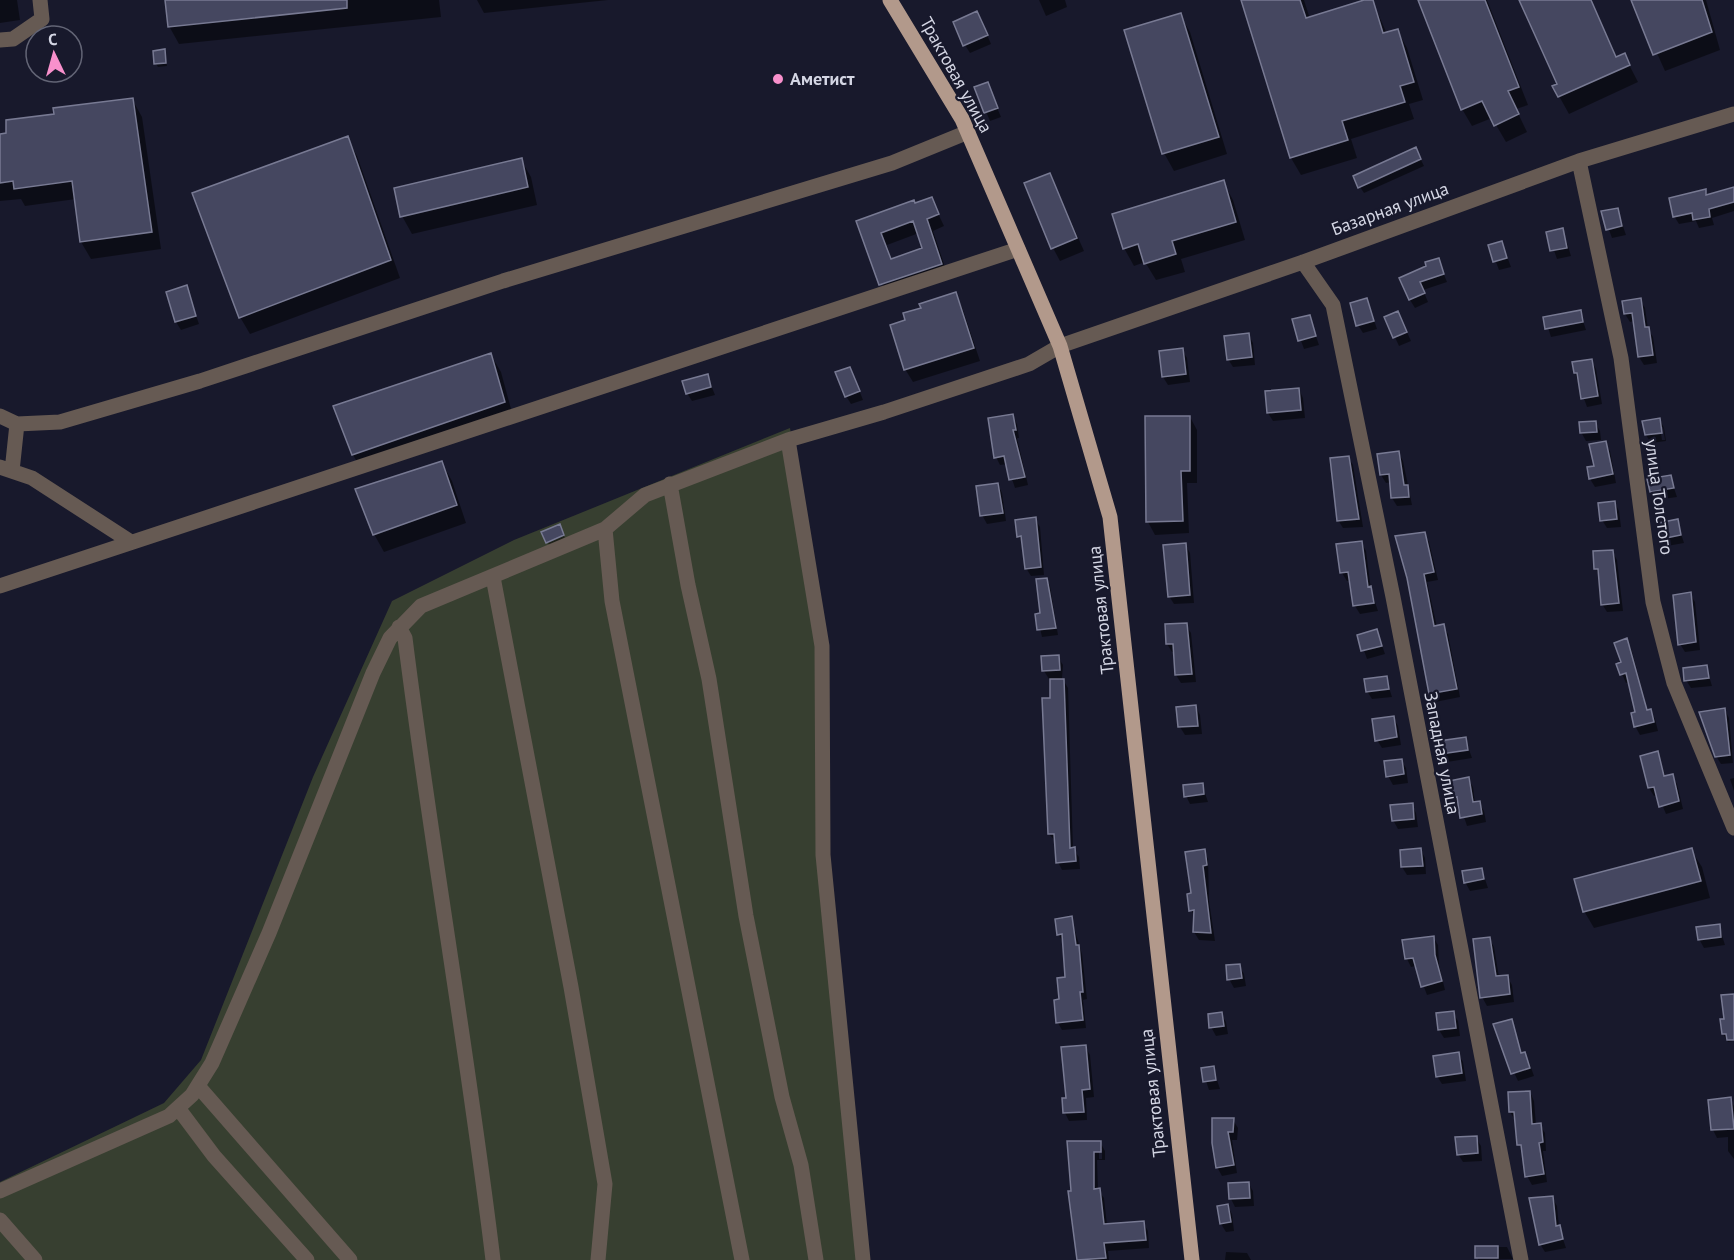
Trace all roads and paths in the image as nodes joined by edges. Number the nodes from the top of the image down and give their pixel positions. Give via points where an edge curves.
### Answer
1 (40, 0) edge
2 (891, 0) edge
3 (0, 40) edge
4 (1734, 114) edge
5 (968, 132) junction
6 (1579, 161) junction
7 (1018, 249) junction
8 (1303, 262) junction
9 (1060, 346) junction
10 (0, 416) edge
11 (17, 424) junction
12 (788, 440) junction
13 (6, 469) edge
14 (670, 484) junction
15 (605, 529) junction
16 (131, 542) junction
17 (493, 577) junction
18 (0, 586) edge
19 (399, 627) junction
20 (1734, 828) edge
21 (198, 1086) junction
22 (178, 1108) junction
23 (0, 1191) edge
24 (0, 1220) edge
25 (35, 1260) edge
26 (307, 1260) edge
27 (350, 1260) edge
28 (493, 1260) edge
29 (598, 1260) edge
30 (742, 1260) edge
31 (816, 1260) edge
32 (863, 1260) edge
33 (1192, 1260) edge
34 (1521, 1260) edge

1 - 3 street via 42,19 13,39
2 - 5 main road, Трактовая улица
4 - 6 street, Базарная улица
5 - 7 main road, Трактовая улица
5 - 11 street via 892,163 503,281 200,381 60,422
6 - 8 street, Базарная улица
6 - 20 street, улица Толстого via 1621,358 1653,602 1674,683
7 - 9 main road, Трактовая улица
7 - 16 street
8 - 9 street, Базарная улица
8 - 34 street, Западная улица via 1333,305
9 - 12 street, Базарная улица via 1029,364
9 - 33 main road, Трактовая улица via 1110,517
10 - 11 street
11 - 13 street
12 - 14 street, Базарная улица
12 - 32 street via 822,646 823,855
13 - 16 street via 32,478
14 - 15 street, Базарная улица via 645,495
14 - 31 street via 687,585 709,679 746,916 782,1097 801,1165
15 - 17 street, Базарная улица
15 - 30 street via 612,601
16 - 18 street
17 - 19 street, Базарная улица via 421,606
17 - 29 street via 605,1184
19 - 21 street, Базарная улица via 373,673 269,933 212,1064
19 - 28 street via 405,638
21 - 22 street, Базарная улица
21 - 27 street
22 - 23 street, Базарная улица via 106,1146
22 - 26 street via 214,1156
24 - 25 street

